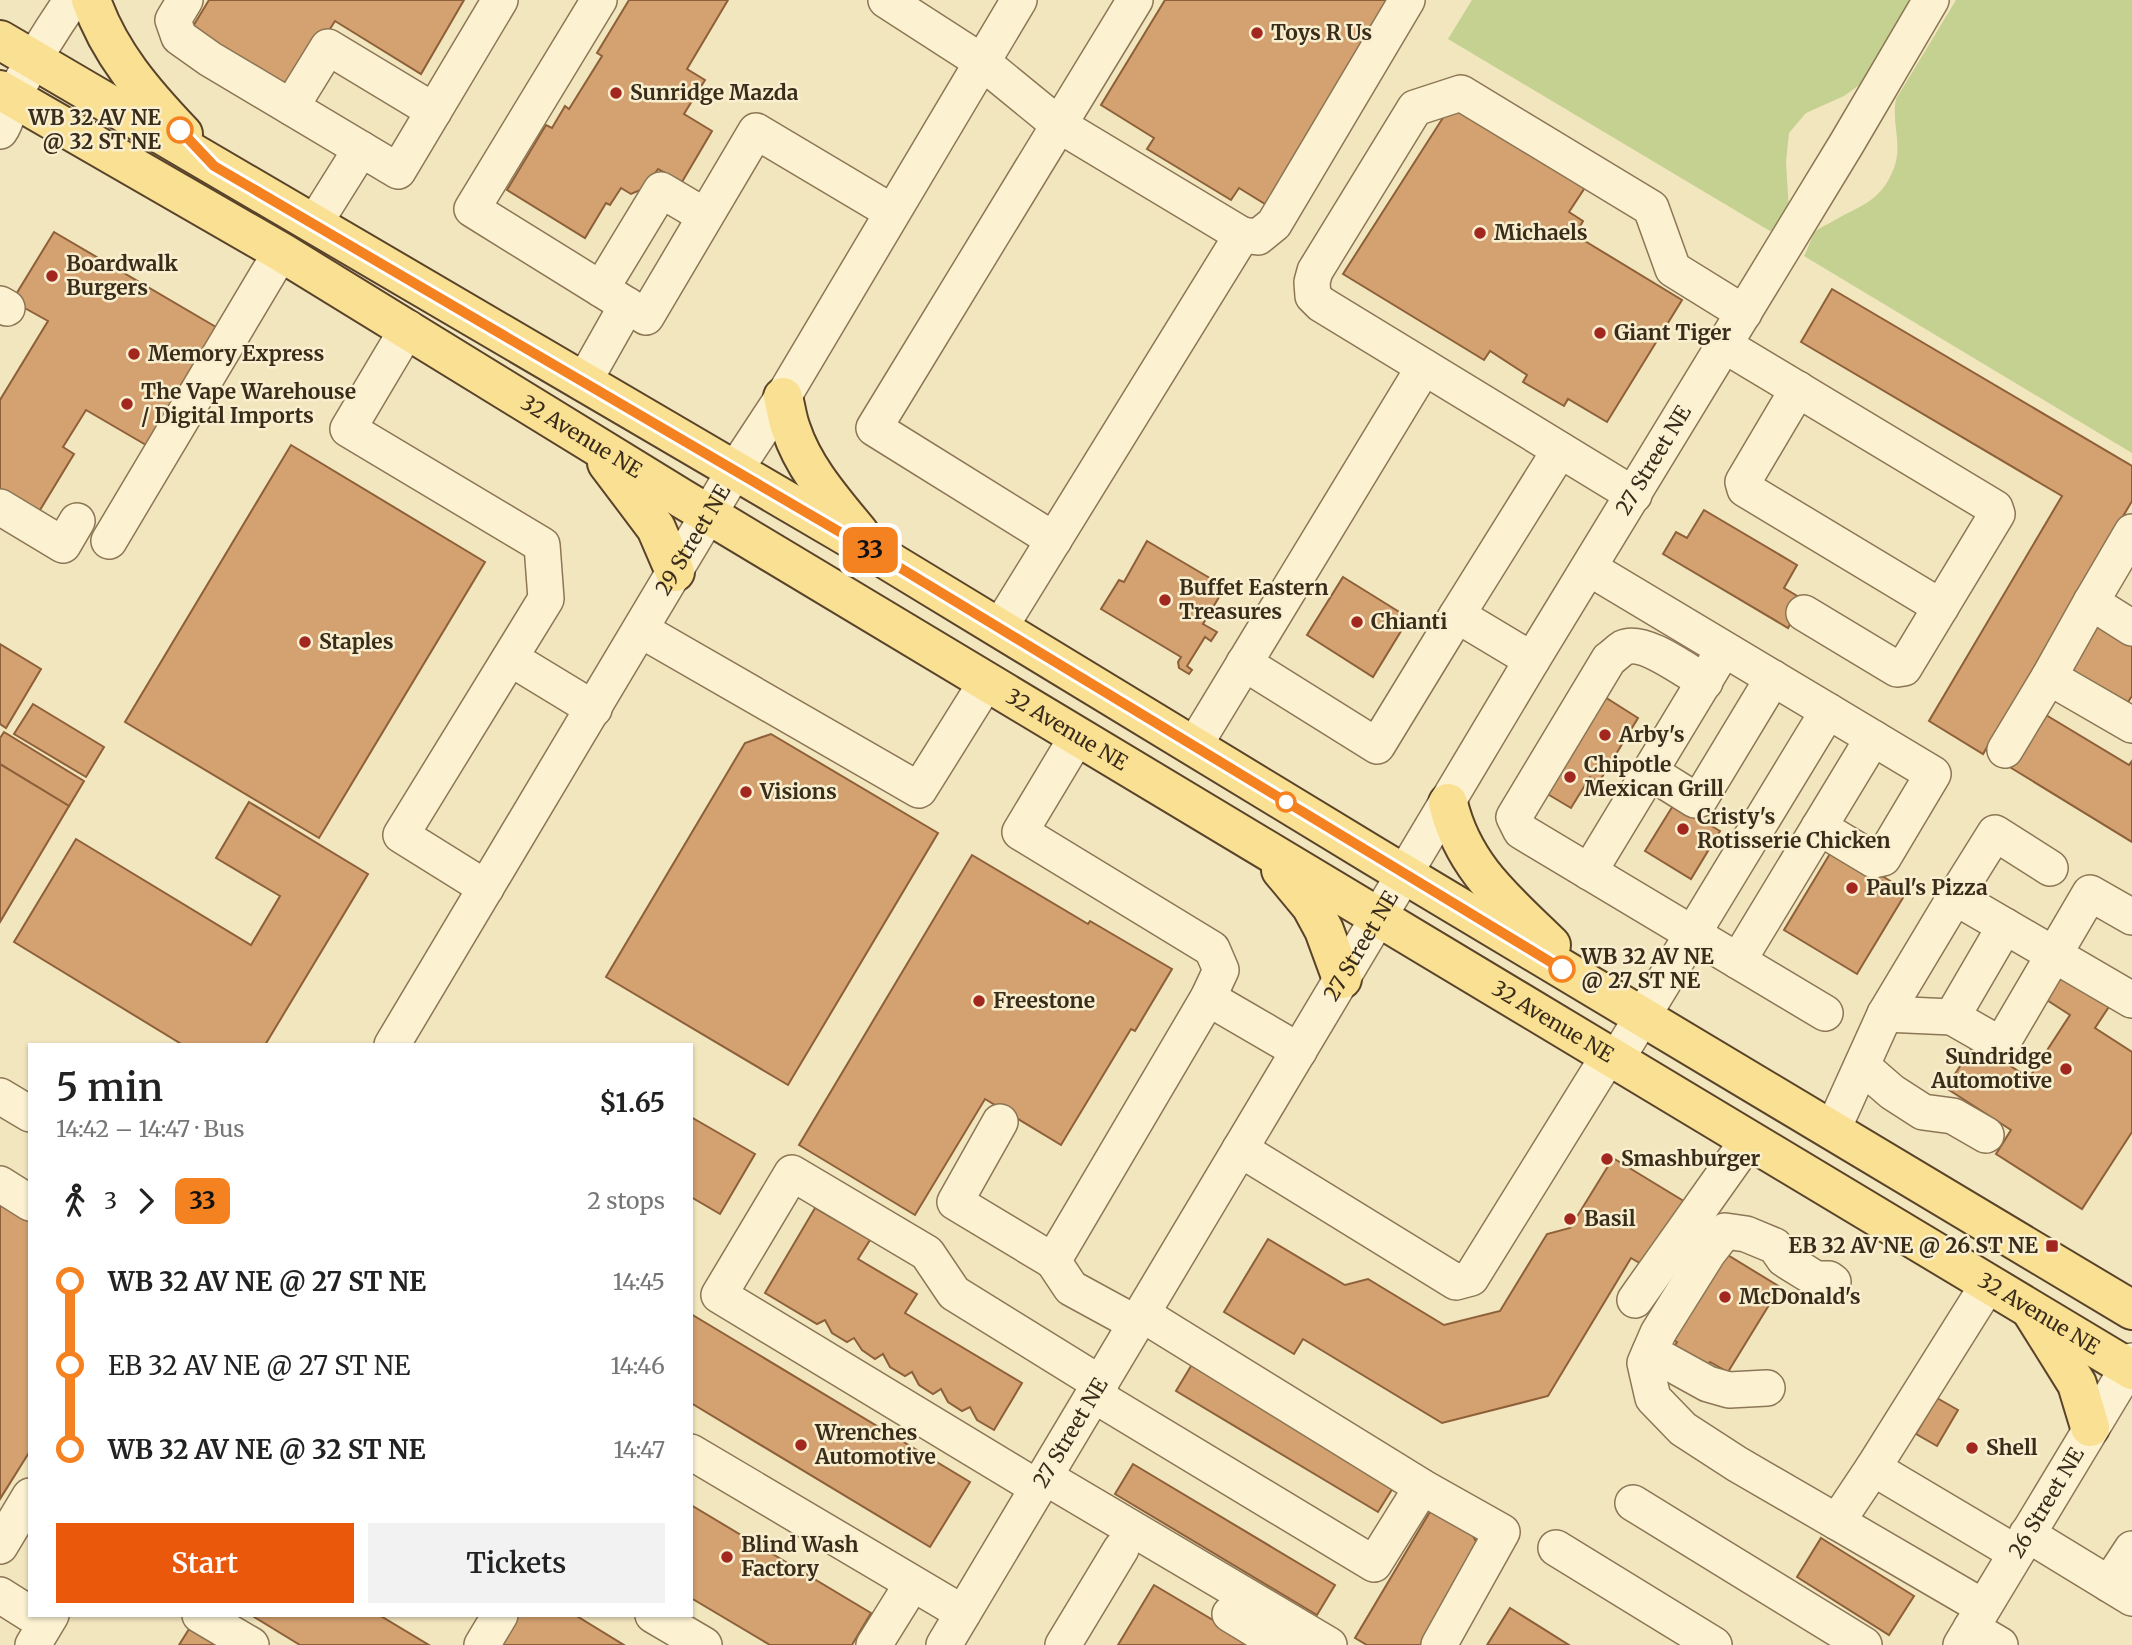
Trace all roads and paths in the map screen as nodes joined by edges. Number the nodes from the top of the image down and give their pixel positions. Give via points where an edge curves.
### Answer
1 (72, 0) edge
2 (91, 0) edge
3 (185, 0) edge
4 (500, 0) edge
5 (600, 0) edge
6 (886, 0) edge
7 (1019, 0) edge
8 (1135, 0) edge
9 (1407, 0) edge
10 (1931, 0) edge
11 (0, 40) edge
12 (34, 61) junction
13 (982, 62) junction
14 (4, 106) edge
15 (292, 107) junction
16 (434, 111) junction
17 (1059, 125) junction
18 (361, 149) junction
19 (214, 166) junction
20 (891, 212) junction
21 (705, 216) junction
22 (314, 224) junction
23 (1242, 235) junction
24 (281, 252) junction
25 (614, 297) junction
26 (1744, 313) junction
27 (408, 328) junction
28 (1724, 345) junction
29 (1424, 367) junction
30 (583, 383) junction
31 (1798, 389) junction
32 (783, 397) junction
33 (593, 445) junction
34 (1560, 450) junction
35 (735, 470) junction
36 (1634, 495) junction
37 (0, 507) edge
38 (709, 516) junction
39 (77, 521) dead end
40 (2132, 532) edge
41 (1054, 540) junction
42 (109, 541) dead end
43 (874, 552) junction
44 (1589, 568) junction
45 (675, 572) junction
46 (2091, 602) junction
47 (1941, 607) junction
48 (1804, 612) dead end
49 (1457, 615) junction
50 (1000, 627) junction
51 (2132, 628) edge
52 (641, 630) junction
53 (1725, 649) junction
54 (510, 658) junction
55 (1532, 660) junction
56 (1244, 663) junction
57 (2049, 677) junction
58 (1773, 678) junction
59 (987, 681) junction
60 (1704, 682) junction
61 (594, 709) junction
62 (1828, 711) junction
63 (2132, 725) edge
64 (1077, 737) junction
65 (1873, 738) junction
66 (1194, 746) junction
67 (2006, 750) dead end
68 (1650, 772) junction
69 (1448, 803) junction
70 (1819, 827) junction
71 (1265, 849) junction
72 (2050, 868) dead end
73 (1589, 872) junction
74 (1404, 874) junction
75 (486, 888) junction
76 (1955, 897) junction
77 (2132, 917) edge
78 (1378, 918) junction
79 (2005, 926) junction
80 (1692, 933) junction
81 (2054, 955) junction
82 (1738, 961) junction
83 (1342, 979) junction
84 (1592, 986) junction
85 (1208, 998) junction
86 (2132, 1000) edge
87 (1825, 1013) dead end
88 (1885, 1014) junction
89 (1642, 1016) junction
90 (1952, 1017) junction
91 (393, 1043) edge
92 (1299, 1051) junction
93 (1616, 1060) junction
94 (1862, 1066) junction
95 (0, 1096) edge
96 (28, 1113) edge
97 (1000, 1122) dead end
98 (1832, 1131) junction
99 (1986, 1135) dead end
100 (1749, 1139) junction
101 (1240, 1149) junction
102 (0, 1184) edge
103 (28, 1202) edge
104 (1053, 1261) junction
105 (1831, 1281) dead end
106 (1989, 1283) junction
107 (705, 1298) edge
108 (1635, 1300) dead end
109 (2029, 1308) junction
110 (2132, 1310) edge
111 (1139, 1319) junction
112 (1650, 1352) junction
113 (2131, 1366) edge
114 (1768, 1388) dead end
115 (1098, 1390) junction
116 (2090, 1427) junction
117 (693, 1453) edge
118 (1873, 1468) junction
119 (1039, 1487) junction
120 (1422, 1487) junction
121 (28, 1499) edge
122 (1633, 1503) dead end
123 (1837, 1522) junction
124 (2021, 1543) junction
125 (0, 1546) edge
126 (1556, 1548) dead end
127 (1121, 1549) junction
128 (2132, 1549) edge
129 (912, 1584) junction
130 (2121, 1591) edge
131 (0, 1595) edge
132 (963, 1613) junction
133 (28, 1616) edge
134 (203, 1617) edge
135 (499, 1617) edge
136 (656, 1617) edge
137 (1979, 1631) edge
138 (251, 1645) edge
139 (482, 1645) edge
140 (705, 1645) edge
141 (874, 1645) edge
142 (944, 1645) edge
143 (1063, 1645) edge
144 (1281, 1645) edge
145 (1329, 1645) edge
146 (1439, 1645) edge
147 (1714, 1645) edge
148 (1864, 1645) edge

1 - 12 street
2 - 19 main road via 106,38 145,94
3 - 15 street via 173,20 179,37
4 - 16 street
5 - 25 street via 472,209
6 - 13 street
7 - 13 street, 29 Street NE
8 - 17 street
9 - 23 street via 1274,224 1258,237
10 - 26 street, 27 Street NE
11 - 12 main road
12 - 14 street
12 - 19 main road
13 - 17 street
13 - 20 street, 29 Street NE
14 - 24 main road, 32 Avenue NE
15 - 16 street via 328,47
15 - 18 street
16 - 18 street via 398,171
17 - 23 street
17 - 41 street via 874,428
18 - 22 street
19 - 22 main road
20 - 21 street via 756,131
20 - 32 street, 29 Street NE
21 - 25 street via 646,317
21 - 25 street via 661,190
22 - 30 main road
23 - 41 street
24 - 27 main road, 32 Avenue NE
24 - 42 street
25 - 30 street
26 - 28 street, 27 Street NE
26 - 29 street via 1673,270 1651,208 1461,93 1415,108 1312,282 1312,296 1321,304
27 - 33 main road, 32 Avenue NE
27 - 54 street via 348,429 542,545 546,599
28 - 31 street
28 - 36 street, 27 Street NE
29 - 34 street
29 - 56 street
30 - 35 main road
31 - 47 street via 1743,482 1745,489
31 - 47 street via 1995,508 1997,514
32 - 35 street, 29 Street NE
32 - 43 main road via 800,452
33 - 38 main road, 32 Avenue NE
33 - 45 main road via 656,527
34 - 36 street
34 - 49 street
35 - 38 street, 29 Street NE
35 - 43 main road
36 - 44 street, 27 Street NE
37 - 39 street via 63,545
38 - 45 street, 29 Street NE
38 - 59 main road, 32 Avenue NE
40 - 46 street
41 - 50 street
43 - 50 main road
44 - 53 street
44 - 55 street, 27 Street NE
45 - 52 street, 29 Street NE
46 - 51 street
46 - 57 street
47 - 48 street via 1904,668 1898,669
49 - 55 street
49 - 56 street via 1377,746
50 - 66 main road
52 - 59 street via 919,790
52 - 61 street, 29 Street NE
53 - 58 street
53 - 60 street
54 - 61 street
54 - 75 street via 401,835
55 - 69 street, 27 Street NE
56 - 66 street
57 - 63 street
57 - 67 street
58 - 62 street
58 - 68 street via 1700,799
59 - 64 main road, 32 Avenue NE
60 - 68 street
60 - 73 street via 1648,648 1624,648 1609,659 1514,817 1521,831
61 - 75 street, 29 Street NE
62 - 65 street
62 - 80 street
64 - 71 main road, 32 Avenue NE
64 - 85 street via 1020,832 1212,949 1221,970
65 - 70 street
65 - 70 street via 1933,775 1883,858 1874,860
66 - 74 main road
68 - 73 street
69 - 74 street, 27 Street NE
69 - 84 main road via 1468,857
70 - 82 street
71 - 78 main road, 32 Avenue NE
71 - 83 main road via 1311,906
72 - 76 street via 1994,833
73 - 80 street
74 - 78 street, 27 Street NE
74 - 84 main road
75 - 91 street, 29 Street NE
76 - 79 street
76 - 88 street
77 - 81 street via 2090,893
78 - 83 street, 27 Street NE
78 - 93 main road, 32 Avenue NE
79 - 81 street
79 - 90 street
80 - 82 street
80 - 89 street
81 - 86 street
81 - 90 street via 2001,1045
82 - 87 street
83 - 92 street, 27 Street NE
84 - 89 main road
85 - 92 street
85 - 104 street
88 - 90 street
88 - 94 street
89 - 93 street
89 - 98 main road
92 - 101 street, 27 Street NE
93 - 100 main road, 32 Avenue NE
93 - 101 street via 1603,1065 1471,1278 1455,1282
94 - 98 street
94 - 99 street via 1923,1112 1954,1116
95 - 96 street
97 - 104 street via 956,1202
98 - 110 main road
100 - 106 main road, 32 Avenue NE
100 - 108 street
101 - 111 street, 27 Street NE
102 - 103 street
104 - 111 street via 1071,1288
105 - 112 street via 1829,1263 1792,1242 1775,1246 1725,1231
106 - 109 main road, 32 Avenue NE
106 - 118 street
107 - 115 street via 792,1173 927,1252 954,1293
107 - 119 street
109 - 113 main road, 32 Avenue NE
109 - 116 main road via 2077,1384
111 - 115 street, 27 Street NE
111 - 120 street
112 - 114 street via 1707,1384 1729,1390
112 - 123 street via 1645,1363 1653,1398 1683,1429
113 - 116 street, 26 Street NE
115 - 119 street, 27 Street NE
115 - 120 street via 1374,1564
116 - 124 street, 26 Street NE
117 - 129 street
118 - 123 street
118 - 124 street
119 - 127 street
119 - 132 street, 27 Street NE
119 - 145 street
120 - 146 street via 1502,1532
121 - 125 street
122 - 148 street
123 - 137 street
124 - 130 street
124 - 137 street, 26 Street NE
126 - 147 street
127 - 143 street
127 - 144 street
128 - 130 street
129 - 132 street
129 - 141 street
131 - 133 street
132 - 142 street, 27 Street NE
134 - 138 street
135 - 139 street
136 - 140 street

